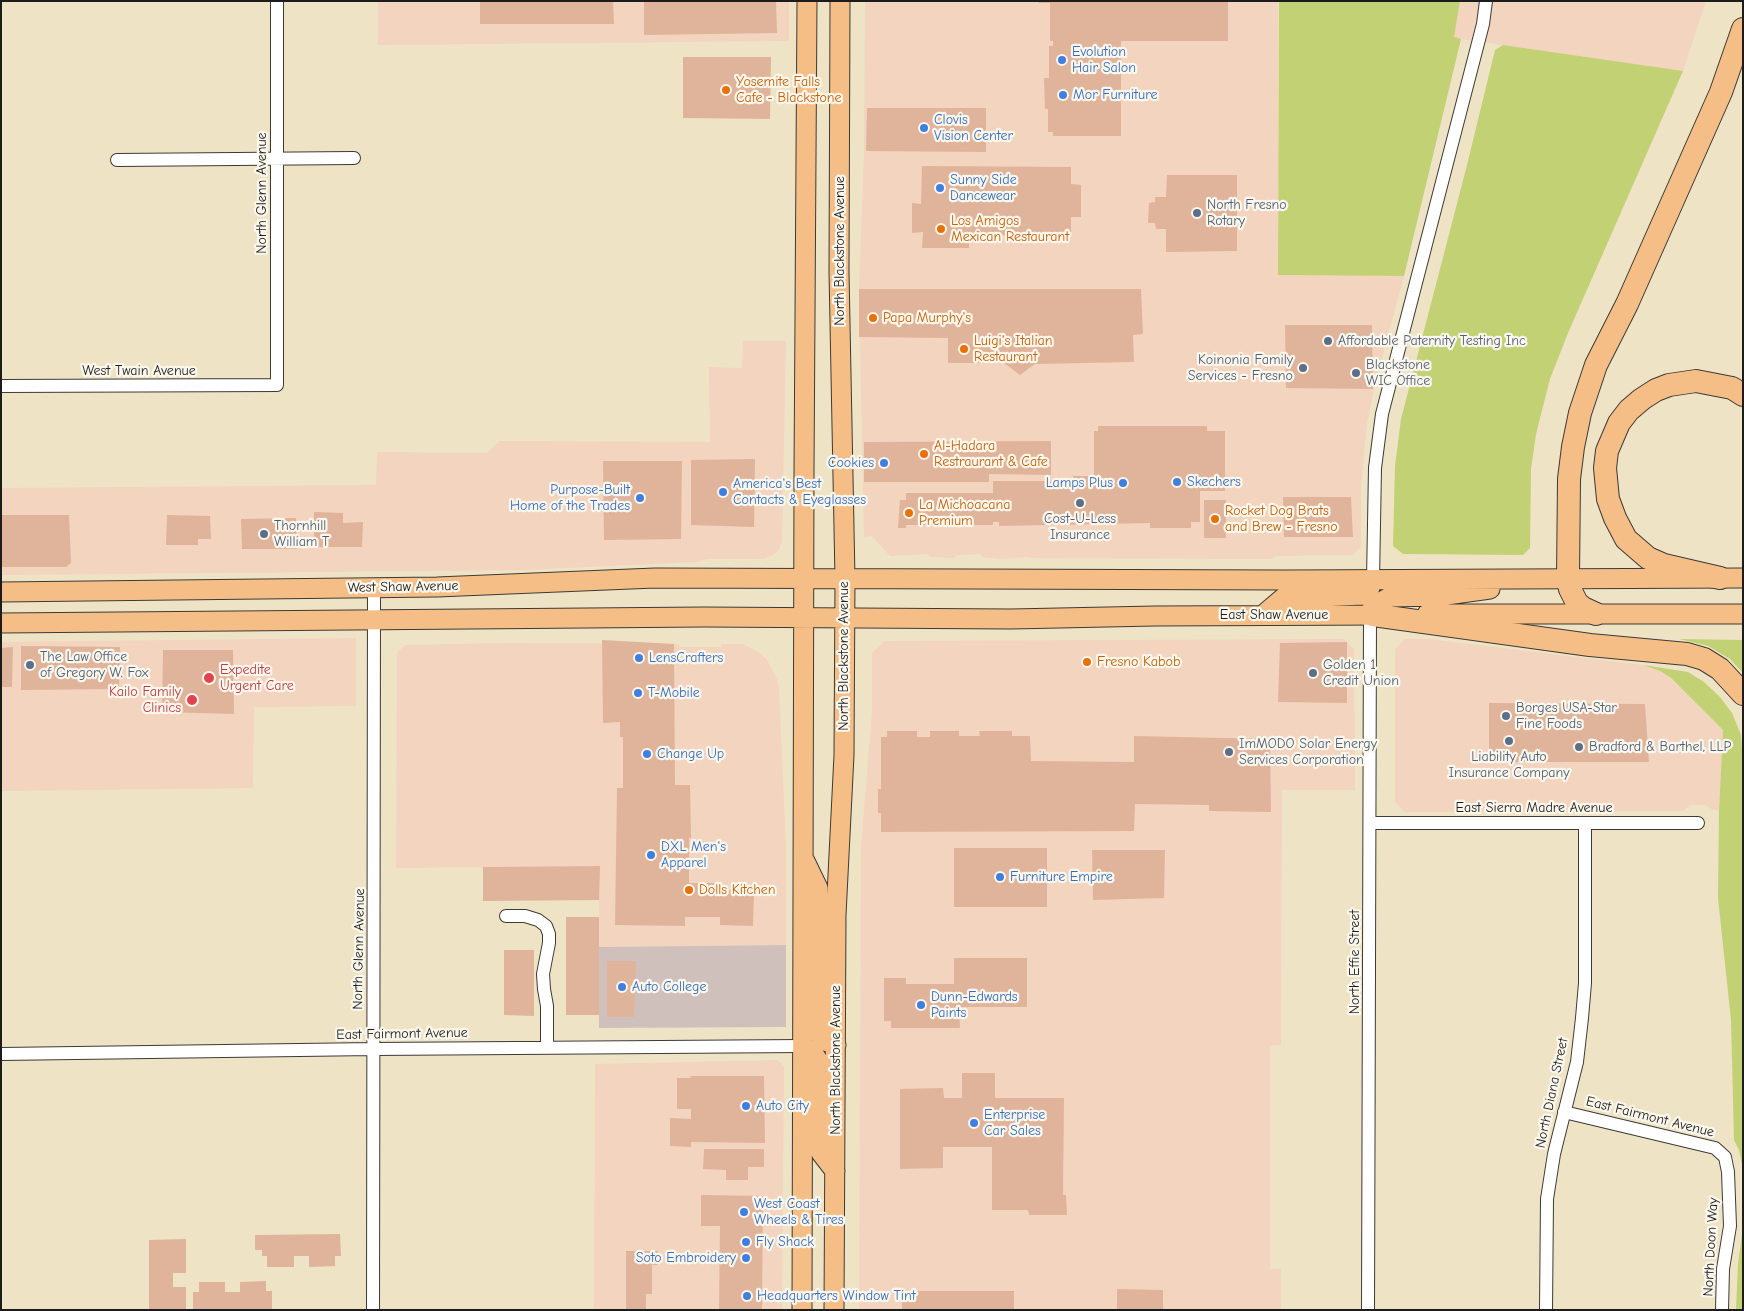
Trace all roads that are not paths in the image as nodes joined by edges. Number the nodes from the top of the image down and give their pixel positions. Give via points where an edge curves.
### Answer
1 (277, 1) edge
2 (807, 1) edge
3 (840, 1) edge
4 (1486, 1) edge
5 (1743, 29) edge
6 (277, 158) junction
7 (354, 158) dead end
8 (117, 160) dead end
9 (277, 385) joint
10 (1, 386) edge
11 (1743, 395) edge
12 (1568, 578) junction
13 (1720, 578) junction
14 (1743, 578) edge
15 (804, 579) junction
16 (845, 579) junction
17 (1373, 580) junction
18 (374, 588) junction
19 (1, 592) edge
20 (1596, 614) junction
21 (1743, 614) edge
22 (1263, 615) junction
23 (1372, 615) junction
24 (844, 617) junction
25 (804, 618) junction
26 (374, 619) junction
27 (1, 623) edge
28 (1743, 694) edge
29 (1370, 823) junction
30 (1585, 823) junction
31 (1698, 823) dead end
32 (804, 858) junction
33 (506, 916) dead end
34 (836, 1044) junction
35 (802, 1046) junction
36 (547, 1047) junction
37 (373, 1049) junction
38 (1, 1054) edge
39 (1564, 1112) junction
40 (1725, 1157) joint
41 (835, 1171) junction
42 (373, 1310) edge
43 (802, 1310) edge
44 (834, 1310) edge
45 (1368, 1310) edge
46 (1546, 1310) edge
47 (1722, 1310) edge

1 - 6 street, North Glenn Avenue
2 - 15 main road
3 - 16 main road, North Blackstone Avenue via 839,272
4 - 17 street via 1483,24 1382,414 1375,468
5 - 12 highway via 1721,92 1627,304 1601,353 1585,398 1576,430 1569,479
6 - 7 street
6 - 8 street
6 - 9 street, North Glenn Avenue
9 - 10 street, West Twain Avenue
11 - 13 highway via 1732,388 1696,381 1656,390 1629,410 1619,423 1608,451 1608,499 1626,539 1648,558 1664,565
12 - 13 main road
12 - 17 main road
12 - 20 highway via 1577,603
12 - 23 main road via 1439,596 1390,597 1375,605
13 - 14 main road
15 - 16 main road
15 - 18 main road, West Shaw Avenue via 616,579
15 - 25 main road
16 - 17 main road
16 - 24 main road, North Blackstone Avenue
17 - 22 main road via 1364,595 1283,598
18 - 19 main road, West Shaw Avenue
18 - 26 street, North Glenn Avenue
20 - 21 main road, East Shaw Avenue
20 - 23 main road, East Shaw Avenue
22 - 23 main road, East Shaw Avenue
22 - 24 main road, East Shaw Avenue via 1012,619
23 - 28 highway via 1590,645 1687,654 1720,669
23 - 29 street, North Effie Street
24 - 25 main road, East Shaw Avenue
24 - 34 main road, North Blackstone Avenue via 844,754 836,914
25 - 26 main road
25 - 32 main road
26 - 27 main road
26 - 37 street, North Glenn Avenue
29 - 30 street, East Sierra Madre Avenue
29 - 45 street, North Effie Street
30 - 31 street, East Sierra Madre Avenue
30 - 39 street, North Diana Street via 1585,983 1577,1062
32 - 34 main road via 818,888 818,1029 821,1037
32 - 35 main road
33 - 36 street via 538,920 546,926 549,934 543,974 548,1006
34 - 41 main road, North Blackstone Avenue
35 - 36 street, East Fairmont Avenue
35 - 41 main road via 814,1054 820,1064 821,1153
35 - 43 main road
36 - 37 street, East Fairmont Avenue
37 - 38 street, East Fairmont Avenue
37 - 42 street, North Glenn Avenue
39 - 40 street, East Fairmont Avenue via 1715,1148
39 - 46 street, North Diana Street via 1547,1199
40 - 47 street, North Doon Way via 1730,1226 1723,1269
41 - 44 main road, North Blackstone Avenue

